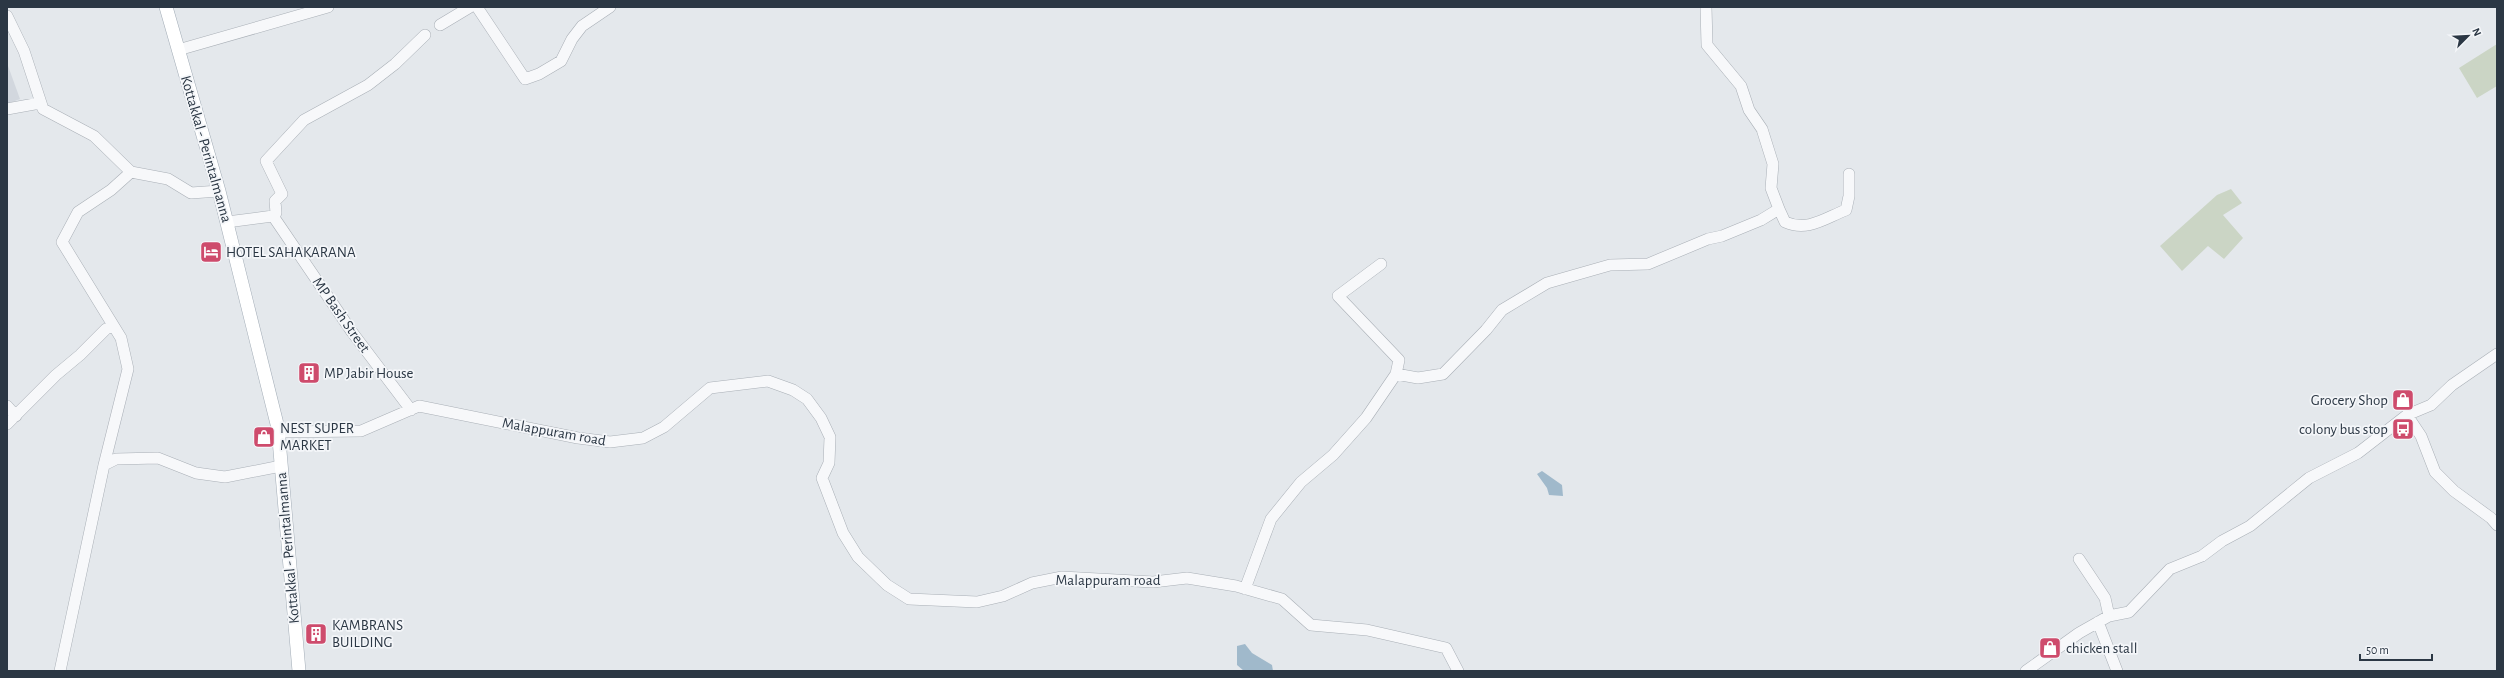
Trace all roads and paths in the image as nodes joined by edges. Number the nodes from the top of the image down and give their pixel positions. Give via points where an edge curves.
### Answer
1 (166, 7) edge
2 (328, 7) edge
3 (470, 7) edge
4 (477, 7) edge
5 (610, 7) edge
6 (1706, 7) edge
7 (7, 16) edge
8 (440, 25) dead end
9 (424, 35) dead end
10 (178, 50) junction
11 (40, 103) junction
12 (7, 109) edge
13 (131, 172) junction
14 (1849, 174) dead end
15 (219, 190) junction
16 (1779, 209) junction
17 (273, 216) junction
18 (227, 222) junction
19 (1381, 264) dead end
20 (114, 326) junction
21 (2497, 354) edge
22 (1396, 374) junction
23 (7, 406) edge
24 (411, 410) junction
25 (2407, 415) junction
26 (16, 416) junction
27 (7, 424) edge
28 (278, 432) junction
29 (104, 465) junction
30 (281, 466) junction
31 (2497, 526) edge
32 (2079, 559) dead end
33 (1245, 589) junction
34 (2109, 616) junction
35 (2098, 622) junction
36 (60, 671) edge
37 (299, 671) edge
38 (1458, 671) edge
39 (2026, 671) edge
40 (2117, 671) edge

1 - 10 main road, Kottakkal - Perintalmanna
2 - 10 street
3 - 8 street
4 - 5 street via 525,79 561,61 582,26
6 - 16 street via 1707,45 1741,86 1749,110 1762,129 1773,164 1770,188
7 - 11 street via 24,51
9 - 17 street via 395,64 368,85 304,120 266,161 282,194 275,201 276,212
10 - 15 main road, Kottakkal - Perintalmanna
11 - 12 street
11 - 13 street via 43,109 94,136
13 - 15 street via 168,179 191,193
13 - 20 street via 111,190 78,212 62,242
14 - 16 street via 1850,196 1846,210 1812,226 1796,227 1785,222
15 - 18 main road, Kottakkal - Perintalmanna
16 - 22 street via 1761,220 1648,264 1610,265 1547,283 1502,310 1443,374 1418,378
17 - 18 street
17 - 24 street, MP Bash Street via 352,332
18 - 28 main road, Kottakkal - Perintalmanna
19 - 22 street via 1338,296 1398,360
20 - 26 street via 106,328
20 - 29 street via 121,338 128,369
21 - 25 street via 2452,385 2431,404
22 - 33 street via 1366,418 1333,455 1301,482 1271,519
23 - 26 street
24 - 28 street, Malappuram road via 361,431
24 - 33 street, Malappuram road via 419,406 610,442 643,438 664,428 710,388 768,381 793,390 807,399 822,418 830,437 829,463 822,478 843,533 858,557 888,585 909,598 977,602 1003,596 1032,583 1062,577 1153,582 1187,578
25 - 31 street via 2421,436 2435,472 2454,492 2491,518
25 - 34 street via 2358,453 2309,478 2250,526 2222,541 2202,556 2170,569 2129,612
26 - 27 street
28 - 30 main road, Kottakkal - Perintalmanna
29 - 30 street via 116,459 158,458 196,473 225,477
29 - 36 street
30 - 37 main road, Kottakkal - Perintalmanna
32 - 34 street via 2104,598
33 - 38 street, Malappuram road via 1282,598 1312,625 1367,630 1446,648
34 - 35 street
35 - 39 street
35 - 40 street

